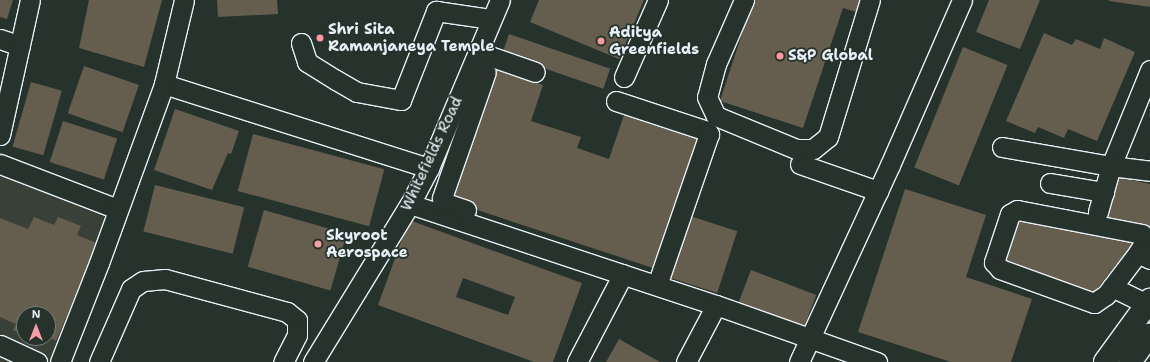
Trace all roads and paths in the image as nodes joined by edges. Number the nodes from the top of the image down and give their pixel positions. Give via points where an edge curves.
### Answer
1 (30, 0) edge
2 (184, 0) edge
3 (500, 0) edge
4 (658, 0) edge
5 (744, 0) edge
6 (870, 0) edge
7 (962, 0) edge
8 (492, 20) junction
9 (0, 39) edge
10 (301, 43) dead end
11 (20, 46) junction
12 (478, 52) junction
13 (1150, 70) edge
14 (486, 72) dead end
15 (535, 72) dead end
16 (624, 78) dead end
17 (164, 84) junction
18 (616, 102) dead end
19 (0, 131) edge
20 (1002, 147) dead end
21 (0, 164) edge
22 (800, 164) dead end
23 (1111, 166) junction
24 (429, 168) junction
25 (1150, 171) edge
26 (1050, 183) dead end
27 (878, 191) junction
28 (1104, 192) junction
29 (119, 202) junction
30 (410, 204) junction
31 (1098, 212) dead end
32 (1144, 256) edge
33 (623, 274) junction
34 (659, 280) junction
35 (1112, 287) junction
36 (1148, 302) edge
37 (716, 305) junction
38 (1150, 334) edge
39 (810, 338) junction
40 (0, 345) edge
41 (37, 362) edge
42 (60, 362) edge
43 (99, 362) edge
44 (283, 362) edge
45 (313, 362) edge
46 (577, 362) edge
47 (686, 362) edge
48 (798, 362) edge
49 (877, 362) edge
50 (1105, 362) edge
51 (1130, 362) edge

1 - 11 street
2 - 17 street
3 - 8 street, Whitefields Road
4 - 16 street
5 - 6 street via 716,64 707,97 716,116 796,149 813,149 828,137
7 - 27 street
8 - 10 street via 436,11 400,100 357,92 336,80 308,62
8 - 12 street, Whitefields Road
9 - 11 street
11 - 19 street
12 - 15 street
12 - 24 street, Whitefields Road
13 - 23 street
14 - 34 street via 443,202
17 - 24 street
17 - 29 street
18 - 34 street via 707,131 709,134
20 - 23 street
21 - 29 street
22 - 27 street
23 - 25 street
23 - 28 street
24 - 30 street, Whitefields Road
26 - 28 street
27 - 39 street
28 - 31 street
29 - 42 street via 99,264
30 - 33 street
30 - 45 street, Whitefields Road
32 - 35 street
32 - 35 street via 1142,234 1017,210 1010,214 994,262 1000,269 1094,303
33 - 34 street
33 - 46 street
34 - 37 street
35 - 36 street
36 - 50 main road
37 - 39 street
37 - 47 street
38 - 51 main road
39 - 48 street
39 - 49 street
40 - 41 street
43 - 44 street via 130,288 143,281 165,279 287,312 297,320 297,335

